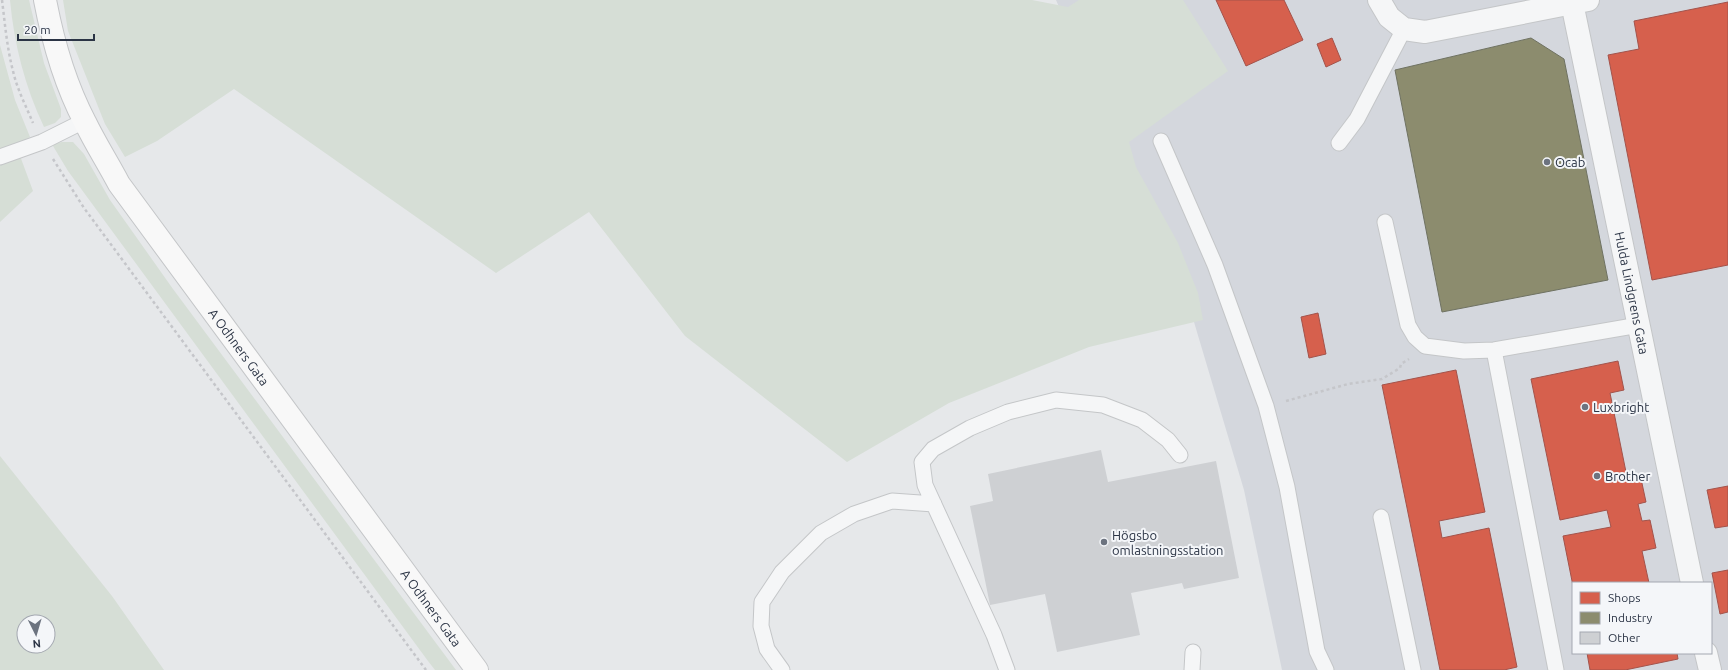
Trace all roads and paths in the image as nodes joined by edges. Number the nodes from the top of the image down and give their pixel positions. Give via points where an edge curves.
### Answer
1 (2, 0) edge
2 (45, 0) edge
3 (1379, 0) edge
4 (1580, 1) edge
5 (1404, 29) junction
6 (84, 121) junction
7 (1161, 141) dead end
8 (42, 142) junction
9 (1340, 143) dead end
10 (0, 157) edge
11 (1385, 222) dead end
12 (1639, 325) junction
13 (1425, 346) junction
14 (1494, 350) junction
15 (1290, 400) dead end
16 (1180, 455) dead end
17 (934, 504) junction
18 (1381, 516) dead end
19 (1692, 582) edge
20 (1193, 652) dead end
21 (1706, 654) edge
22 (426, 670) edge
23 (477, 670) edge
24 (782, 670) edge
25 (1007, 670) edge
26 (1192, 670) edge
27 (1326, 670) edge
28 (1414, 670) edge
29 (1556, 670) edge
30 (1709, 670) edge

1 - 8 path via 13,72
2 - 6 street, A Odhners Gata via 64,73
3 - 5 street via 1389,17
4 - 5 street via 1425,32
4 - 12 street, Hulda Lindgrens Gata
5 - 9 lane via 1357,119
6 - 8 lane
6 - 23 street, A Odhners Gata via 119,184
7 - 27 lane via 1215,265 1266,406 1287,487 1317,651
8 - 10 lane
8 - 22 path via 84,208
11 - 13 lane via 1408,325 1415,338
12 - 14 lane
12 - 19 street, Hulda Lindgrens Gata
13 - 14 lane via 1464,351
13 - 15 path via 1401,364 1400,368 1382,379 1348,384
14 - 29 lane
16 - 17 lane via 1168,440 1142,420 1103,405 1056,400 1008,412 970,428 933,449 922,462 925,485
17 - 24 lane via 892,501 854,514 821,533 782,572 762,602 761,626 767,649
17 - 25 lane via 994,635
18 - 28 lane
20 - 26 lane
21 - 30 street

